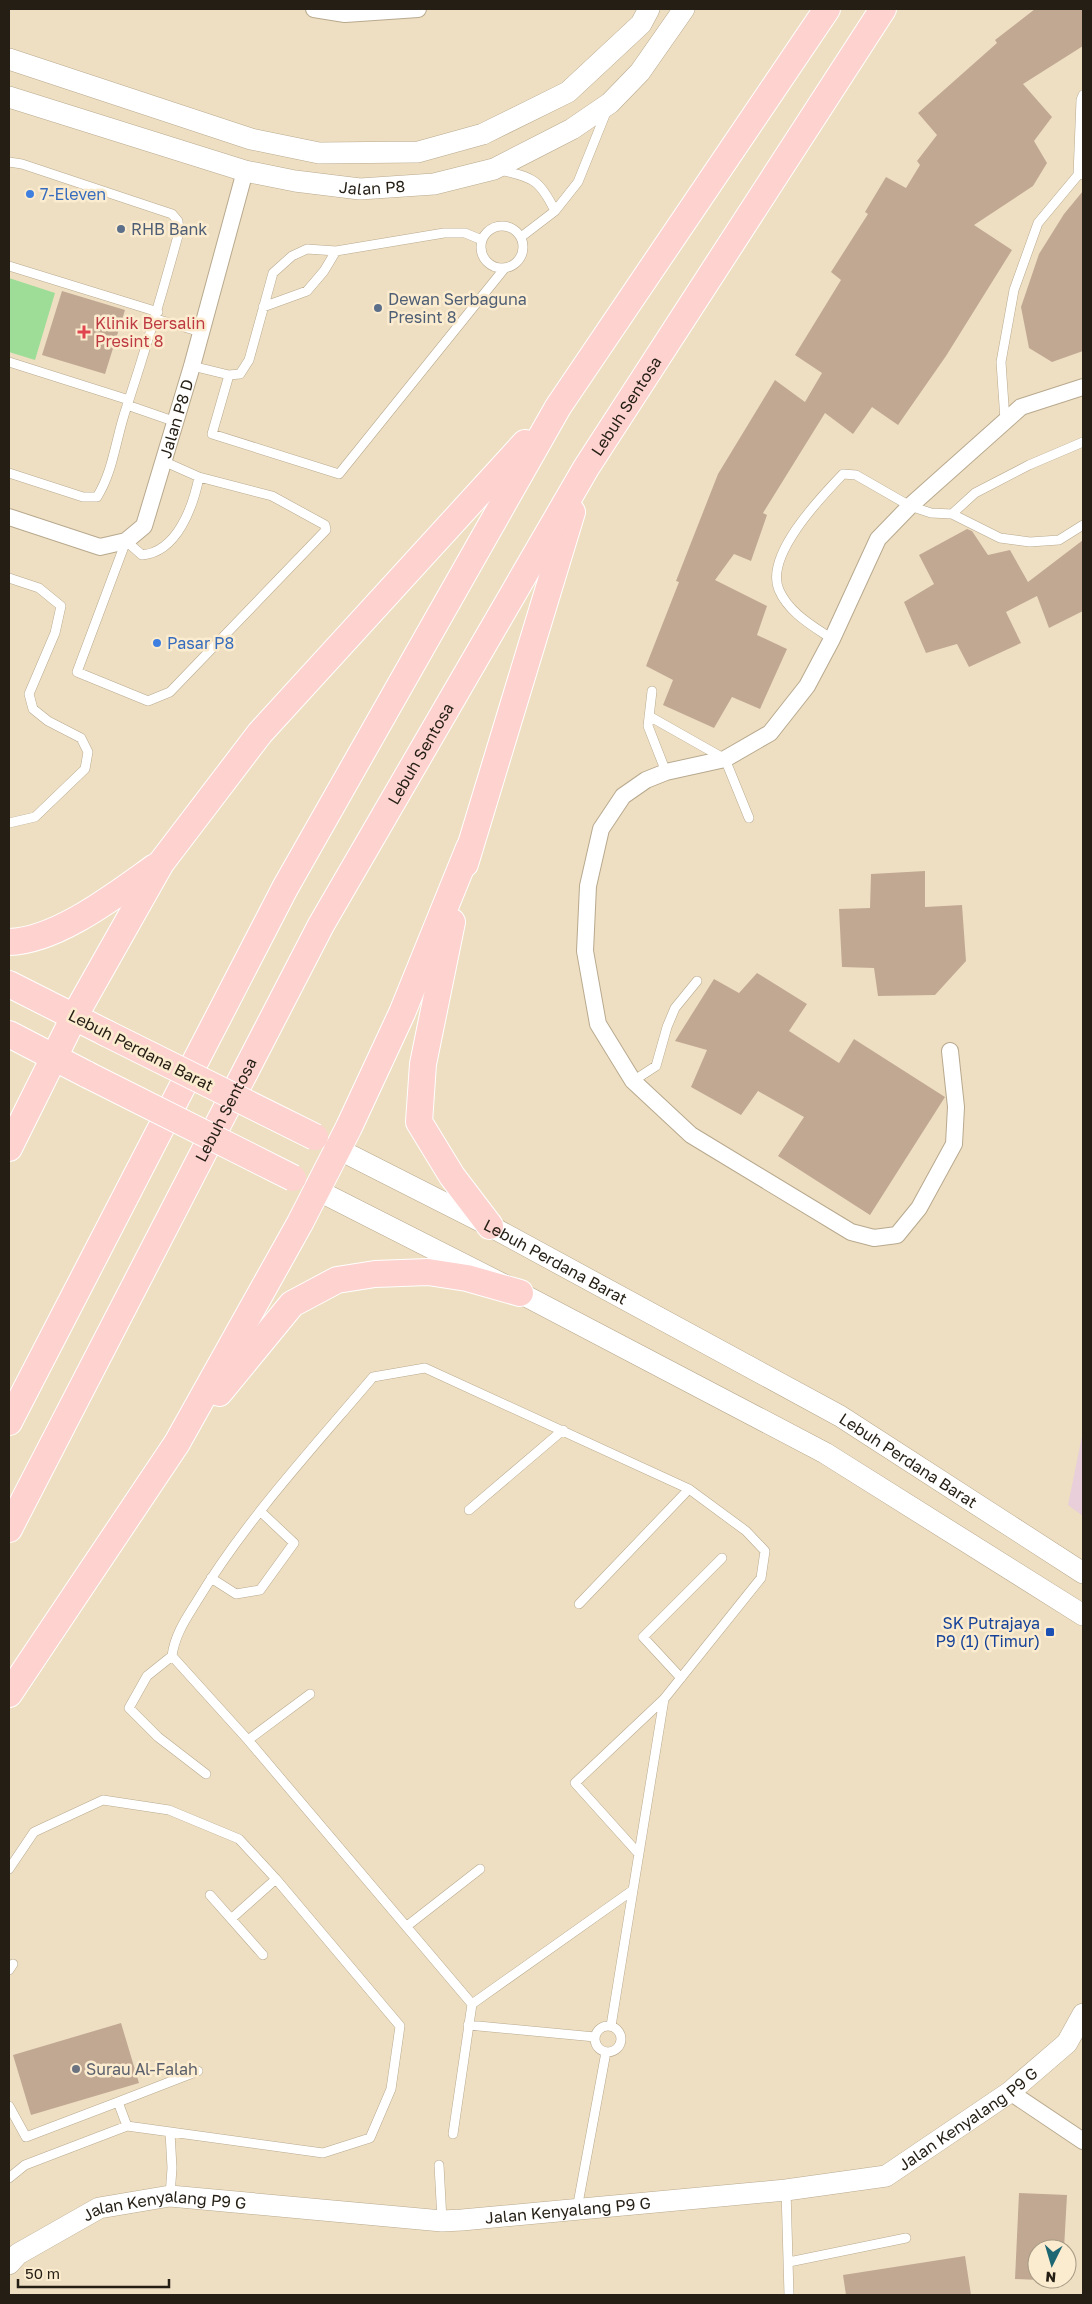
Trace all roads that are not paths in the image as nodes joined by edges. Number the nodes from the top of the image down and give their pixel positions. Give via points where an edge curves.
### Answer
1 (314, 9) edge
2 (418, 9) edge
3 (650, 9) edge
4 (684, 9) edge
5 (827, 9) edge
6 (883, 9) edge
7 (346, 11) edge
8 (9, 59) edge
9 (1083, 95) edge
10 (13, 102) edge
11 (610, 102) junction
12 (9, 162) edge
13 (494, 169) junction
14 (245, 171) junction
15 (1081, 175) edge
16 (555, 211) junction
17 (521, 237) junction
18 (482, 240) junction
19 (336, 252) junction
20 (9, 266) edge
21 (504, 269) junction
22 (263, 308) junction
23 (157, 316) junction
24 (200, 332) junction
25 (9, 362) edge
26 (192, 366) junction
27 (229, 375) junction
28 (1083, 387) edge
29 (128, 402) junction
30 (558, 408) junction
31 (1005, 420) junction
32 (176, 422) junction
33 (1083, 442) edge
34 (163, 461) junction
35 (586, 468) junction
36 (9, 473) edge
37 (199, 478) junction
38 (910, 506) junction
39 (952, 514) junction
40 (9, 517) edge
41 (1083, 525) edge
42 (126, 540) junction
43 (9, 578) edge
44 (832, 640) junction
45 (652, 692) dead end
46 (649, 716) junction
47 (724, 759) junction
48 (666, 772) junction
49 (748, 818) dead end
50 (9, 823) edge
51 (469, 848) junction
52 (161, 863) junction
53 (9, 942) edge
54 (697, 981) dead end
55 (9, 984) edge
56 (74, 1017) junction
57 (9, 1034) edge
58 (950, 1051) dead end
59 (53, 1056) junction
60 (633, 1080) junction
61 (9, 1148) edge
62 (338, 1149) junction
63 (317, 1190) junction
64 (490, 1226) junction
65 (520, 1292) junction
66 (9, 1422) edge
67 (563, 1430) junction
68 (177, 1443) junction
69 (690, 1489) junction
70 (469, 1510) dead end
71 (260, 1512) junction
72 (9, 1529) edge
73 (722, 1558) dead end
74 (1083, 1572) edge
75 (211, 1578) junction
76 (579, 1604) dead end
77 (1083, 1615) edge
78 (172, 1656) junction
79 (681, 1678) junction
80 (9, 1694) edge
81 (310, 1694) dead end
82 (664, 1699) junction
83 (248, 1740) junction
84 (206, 1774) dead end
85 (638, 1853) junction
86 (9, 1869) edge
87 (480, 1869) dead end
88 (276, 1879) junction
89 (633, 1890) junction
90 (210, 1895) dead end
91 (231, 1919) junction
92 (407, 1926) junction
93 (263, 1955) dead end
94 (472, 2004) junction
95 (1083, 2014) edge
96 (468, 2025) junction
97 (611, 2026) junction
98 (595, 2037) junction
99 (606, 2052) junction
100 (198, 2071) dead end
101 (1010, 2092) junction
102 (118, 2102) junction
103 (9, 2106) edge
104 (127, 2126) junction
105 (170, 2132) junction
106 (453, 2134) dead end
107 (1083, 2142) edge
108 (439, 2165) dead end
109 (9, 2178) edge
110 (786, 2190) junction
111 (170, 2196) junction
112 (577, 2210) junction
113 (442, 2221) junction
114 (906, 2238) dead end
115 (789, 2262) junction
116 (9, 2264) edge
117 (790, 2295) edge

1 - 7 street
2 - 7 street
3 - 8 street, Jalan P8 via 641,24 568,92 483,134 418,152 319,153 251,138
4 - 11 street, Jalan P8 via 640,72
5 - 30 main road
6 - 35 main road, Lebuh Sentosa
9 - 15 lane
10 - 14 street, Jalan P8
11 - 13 street, Jalan P8 via 572,129
11 - 16 lane via 578,182
12 - 23 lane via 172,214 178,221 179,232
13 - 14 street, Jalan P8 via 434,184 360,188 295,181
13 - 16 lane via 528,176 545,190
14 - 24 street, Jalan P8 D
15 - 31 lane via 1038,223 1014,290 1001,362
16 - 17 lane
17 - 18 lane via 511,228 497,226
17 - 21 lane via 524,244 521,258
18 - 19 lane via 466,233 444,233
18 - 21 lane via 484,260
19 - 22 lane via 307,291
19 - 22 lane via 307,249 292,256 274,273
20 - 23 lane
21 - 27 lane via 339,474 212,434
22 - 27 lane via 249,360 240,374
23 - 24 lane
23 - 29 lane
24 - 26 street, Jalan P8 D
25 - 29 lane
26 - 27 lane
26 - 32 street, Jalan P8 D
28 - 31 street via 1021,408
29 - 32 lane
29 - 36 lane via 105,484 97,497 83,497
30 - 52 main road via 260,733
30 - 66 main road via 285,888
31 - 38 street
32 - 34 street, Jalan P8 D
33 - 39 lane via 1028,465 975,493
34 - 37 lane
34 - 42 street, Jalan P8 D via 144,526
35 - 51 main road
35 - 72 main road, Lebuh Sentosa via 320,925
37 - 42 lane via 186,519 163,548 142,555
37 - 42 lane via 272,496 325,525 326,530 170,692 148,701 77,672
38 - 39 lane via 932,513
38 - 44 street via 878,539
38 - 44 lane via 856,475 843,474 815,504 784,551 776,570 779,590 796,615
39 - 41 lane via 1000,538 1030,542 1059,540
40 - 42 street, Jalan P8 D via 100,547
43 - 50 lane via 40,588 61,606 55,633 29,694 33,709 81,738 88,752 85,769 35,818
44 - 47 street via 807,686 770,733
45 - 46 lane
46 - 47 lane
46 - 48 lane via 648,726
47 - 48 street
47 - 49 lane
48 - 60 street via 646,780 623,796 601,829 588,886 585,951 598,1024
51 - 62 main road via 402,1013
51 - 64 main road via 423,1064 419,1122 452,1176
52 - 53 main road via 107,902 50,932
52 - 56 main road
54 - 60 lane via 675,1008 666,1027 656,1066
55 - 56 main road, Lebuh Perdana Barat
56 - 59 main road
56 - 62 main road, Lebuh Perdana Barat, bridge
57 - 59 main road
58 - 60 street via 956,1107 954,1144 919,1208 897,1235 874,1238 851,1232 691,1135
59 - 61 main road
59 - 63 main road, bridge
62 - 63 main road
62 - 64 street, Lebuh Perdana Barat
63 - 65 street
63 - 68 main road
64 - 74 street, Lebuh Perdana Barat via 840,1416
65 - 68 main road via 428,1272 375,1274 337,1280 292,1304
65 - 77 street via 825,1453
67 - 69 lane
67 - 70 lane
67 - 71 lane via 425,1368 373,1377
68 - 80 main road
69 - 76 lane
69 - 79 lane via 746,1531 765,1551 761,1578
71 - 75 lane
71 - 75 lane via 294,1543 260,1590 236,1594
73 - 79 lane via 643,1637
75 - 78 lane via 174,1639
78 - 83 lane
78 - 84 lane via 147,1676 129,1708
79 - 82 lane
81 - 83 lane
82 - 85 lane
82 - 85 lane via 575,1783
83 - 92 lane
85 - 89 lane
86 - 88 lane via 34,1832 103,1800 169,1810 239,1839
87 - 92 lane
88 - 91 lane
88 - 105 lane via 400,2026 391,2089 370,2138 323,2153
89 - 94 lane
89 - 97 lane
90 - 91 lane
91 - 93 lane
92 - 94 lane
94 - 96 lane
95 - 101 street, Jalan Kenyalang P9 G via 1067,2043
96 - 98 lane
96 - 106 lane
97 - 98 lane via 601,2028
97 - 99 lane via 620,2032 621,2043 614,2051
98 - 99 lane via 598,2048
99 - 112 lane
100 - 102 lane
101 - 107 street
101 - 110 street, Jalan Kenyalang P9 G via 886,2176
102 - 103 lane via 26,2137
102 - 104 lane
104 - 105 lane
104 - 109 lane via 25,2165
105 - 111 lane
108 - 113 lane
110 - 112 street, Jalan Kenyalang P9 G
110 - 115 lane
111 - 113 street, Jalan Kenyalang P9 G
111 - 116 street, Jalan Kenyalang P9 G via 100,2208 18,2254
112 - 113 street, Jalan Kenyalang P9 G
114 - 115 lane
115 - 117 lane

